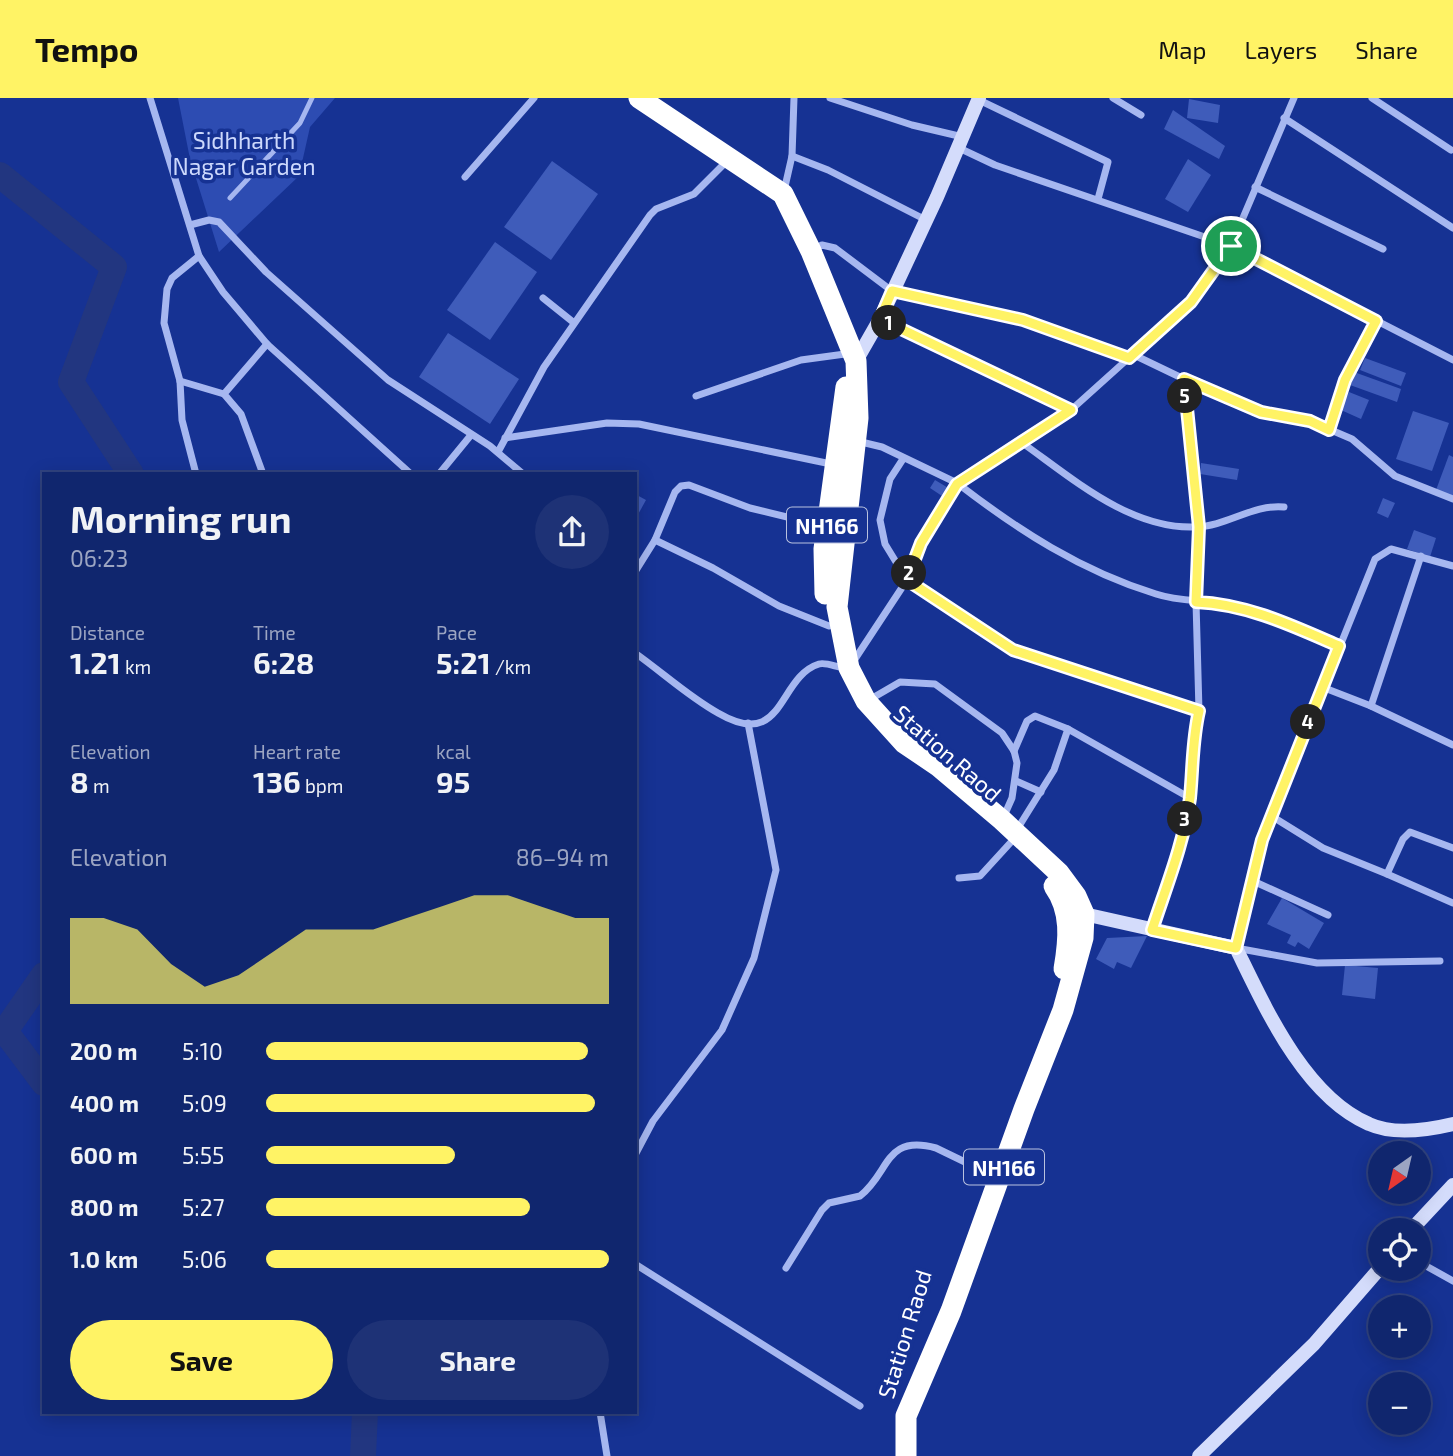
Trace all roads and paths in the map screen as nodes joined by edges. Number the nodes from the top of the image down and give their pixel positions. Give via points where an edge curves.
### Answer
1 (150, 98) edge
2 (312, 98) edge
3 (534, 98) edge
4 (624, 98) edge
5 (639, 98) edge
6 (794, 98) edge
7 (830, 98) edge
8 (1113, 98) edge
9 (1294, 98) edge
10 (1372, 98) edge
11 (979, 99) edge
12 (1141, 115) dead end
13 (1284, 118) junction
14 (961, 143) junction
15 (1451, 150) edge
16 (792, 156) junction
17 (724, 164) junction
18 (466, 177) dead end
19 (1255, 187) junction
20 (783, 194) junction
21 (230, 198) dead end
22 (1098, 199) junction
23 (926, 220) junction
24 (190, 226) junction
25 (1453, 228) edge
26 (1231, 246) junction
27 (1383, 249) dead end
28 (811, 251) junction
29 (198, 256) junction
30 (892, 291) junction
31 (543, 298) dead end
32 (880, 319) junction
33 (1376, 321) junction
34 (573, 322) junction
35 (267, 344) junction
36 (1130, 356) junction
37 (851, 358) junction
38 (1453, 360) edge
39 (1184, 379) junction
40 (180, 381) junction
41 (224, 394) junction
42 (696, 396) dead end
43 (1071, 410) junction
44 (1329, 430) junction
45 (471, 435) junction
46 (505, 439) junction
47 (855, 440) junction
48 (1021, 442) junction
49 (498, 452) junction
50 (903, 459) junction
51 (836, 465) junction
52 (195, 472) edge
53 (262, 472) edge
54 (409, 472) edge
55 (441, 472) edge
56 (521, 472) edge
57 (957, 484) junction
58 (1453, 499) edge
59 (1284, 507) dead end
60 (827, 527) junction
61 (1199, 527) junction
62 (655, 540) junction
63 (637, 554) edge
64 (646, 556) junction
65 (1421, 556) junction
66 (1453, 566) edge
67 (637, 569) edge
68 (907, 580) junction
69 (1196, 602) junction
70 (829, 626) junction
71 (1339, 646) junction
72 (637, 654) edge
73 (843, 668) junction
74 (1322, 687) junction
75 (866, 701) junction
76 (1371, 706) junction
77 (1199, 711) junction
78 (748, 723) junction
79 (1068, 729) junction
80 (1453, 745) edge
81 (1014, 751) junction
82 (1016, 781) junction
83 (1041, 792) junction
84 (1190, 798) junction
85 (1273, 817) junction
86 (1010, 831) junction
87 (1453, 848) edge
88 (1387, 874) junction
89 (959, 878) dead end
90 (1253, 881) junction
91 (1453, 903) edge
92 (1328, 915) dead end
93 (1076, 916) junction
94 (1152, 930) junction
95 (1236, 948) junction
96 (1440, 961) dead end
97 (1453, 1124) edge
98 (637, 1151) edge
99 (994, 1176) junction
100 (1453, 1185) edge
101 (1422, 1218) edge
102 (637, 1265) edge
103 (786, 1268) dead end
104 (1431, 1269) edge
105 (1369, 1281) edge
106 (1453, 1281) edge
107 (860, 1406) dead end
108 (600, 1414) edge
109 (607, 1456) edge
110 (906, 1456) edge
111 (1199, 1456) edge

1 - 24 street
2 - 21 lane via 300,123
3 - 18 street
4 - 17 highway, Station Raod / NH166
5 - 20 highway
6 - 16 street
7 - 14 street
8 - 12 street
9 - 13 street
10 - 15 street
11 - 14 street
11 - 22 street via 1108,163
13 - 19 street
13 - 25 street
14 - 22 street via 995,165
14 - 23 street
16 - 20 street
16 - 23 street
17 - 34 street via 694,194 650,215
17 - 37 highway, Station Raod / NH166 via 778,198
19 - 26 street
19 - 27 street
20 - 28 highway, NH166
22 - 26 street
23 - 30 street
24 - 29 street
24 - 45 street via 219,222 275,280 388,380
26 - 33 street
26 - 36 street via 1191,302
28 - 30 street via 822,245 835,248
28 - 37 highway, NH166
29 - 35 street
29 - 40 street via 172,278 167,289 164,323
30 - 32 street
30 - 36 street via 1023,320
31 - 34 street
32 - 37 street
32 - 43 street
33 - 38 street
33 - 44 street via 1345,380
34 - 46 street
35 - 41 street
35 - 54 street
36 - 39 street
36 - 43 street
37 - 42 street via 801,360
37 - 47 highway, NH166
37 - 51 highway, Station Raod / NH166
39 - 44 street via 1261,412 1310,421
39 - 61 street
40 - 41 street
40 - 52 street via 182,420
41 - 53 street via 241,414
43 - 48 street
44 - 58 street via 1352,439 1395,475
45 - 49 street
45 - 55 street
46 - 49 street
46 - 51 street via 607,423 639,424
47 - 50 street
47 - 73 highway, NH166 via 837,607
48 - 57 street
48 - 61 street via 1132,514 1166,526
49 - 56 street
50 - 57 street
50 - 68 street via 890,479 880,520 885,544
51 - 60 highway, Station Raod / NH166
57 - 68 street via 921,543
57 - 69 street via 1028,535 1101,574 1157,595
59 - 61 street via 1258,509
60 - 62 street via 763,512 689,485 675,492
60 - 70 highway, Station Raod / NH166
61 - 69 street
62 - 64 street
62 - 70 street via 779,606
63 - 64 street
64 - 67 street
65 - 66 street
65 - 71 street via 1391,549 1375,559
65 - 76 street
68 - 73 street
68 - 77 street via 1013,650
69 - 71 street via 1266,615
69 - 77 street
70 - 73 highway, Station Raod / NH166
71 - 74 street
72 - 78 street via 719,714
73 - 75 highway, NH166
73 - 78 street via 822,663 807,670 778,712 765,721
73 - 86 highway, Station Raod / NH166 via 865,715 899,751
74 - 76 street
74 - 85 street
75 - 81 street via 900,682 935,684 1002,733
75 - 86 highway, NH166 via 904,743 938,766
76 - 80 street
77 - 84 street via 1192,743
78 - 98 street via 776,870 754,958 722,1030 653,1121
79 - 81 street via 1035,716 1027,721
79 - 83 street
79 - 84 street
81 - 82 street
82 - 83 street
82 - 86 street
83 - 86 street
84 - 94 street
85 - 88 street via 1323,848
85 - 90 street via 1262,840
86 - 89 street via 980,876
86 - 93 highway, NH166 via 1067,882
87 - 88 street via 1410,832
88 - 91 street
90 - 92 street
90 - 95 street
93 - 94 street
93 - 99 highway, Station Raod / NH166 via 1062,975 1016,1094
94 - 95 street
95 - 96 street via 1317,963
95 - 97 street via 1296,1059 1350,1113 1387,1129
99 - 103 street via 925,1145 895,1151 860,1196 822,1209
99 - 110 highway, Station Raod / NH166 via 925,1340 906,1416
100 - 101 street
102 - 107 street
104 - 106 street
105 - 111 street via 1314,1344
108 - 109 street

